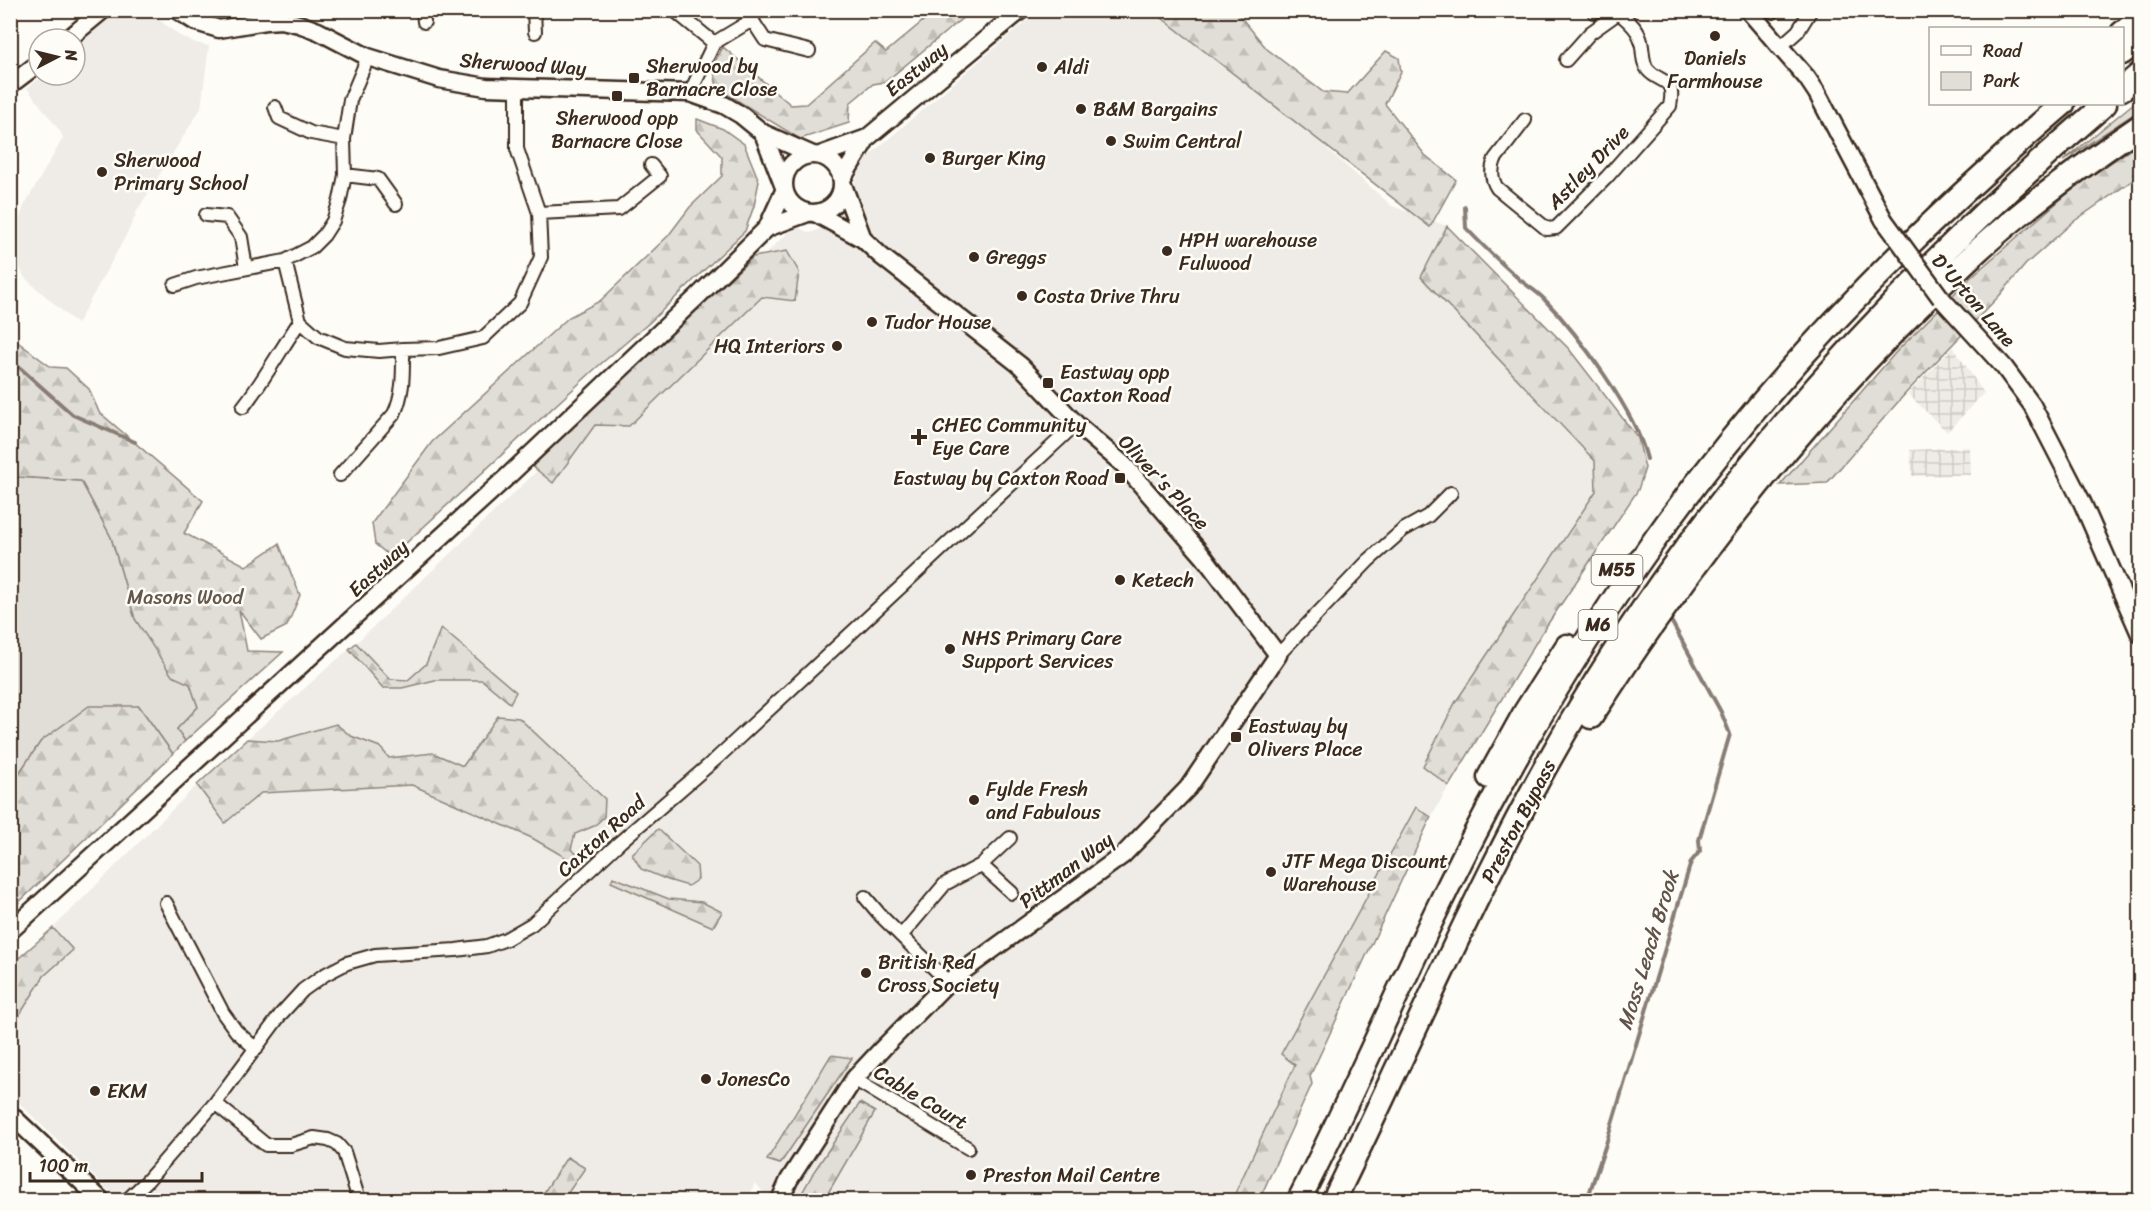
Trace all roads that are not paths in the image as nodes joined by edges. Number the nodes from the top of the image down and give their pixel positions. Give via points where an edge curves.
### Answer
1 (103, 10) edge
2 (177, 10) edge
3 (534, 10) edge
4 (674, 10) edge
5 (1021, 10) edge
6 (1748, 10) edge
7 (1811, 10) edge
8 (1617, 12) edge
9 (282, 15) edge
10 (754, 15) edge
11 (2140, 19) edge
12 (82, 27) edge
13 (2124, 31) edge
14 (535, 32) dead end
15 (2140, 39) edge
16 (714, 43) junction
17 (1780, 47) junction
18 (809, 51) dead end
19 (2124, 52) edge
20 (368, 57) junction
21 (1566, 60) dead end
22 (27, 72) edge
23 (2140, 74) edge
24 (10, 85) edge
25 (2124, 87) edge
26 (517, 88) junction
27 (690, 93) junction
28 (2038, 105) edge
29 (2062, 105) edge
30 (2104, 105) edge
31 (275, 108) dead end
32 (2140, 118) edge
33 (1525, 120) dead end
34 (2140, 126) edge
35 (764, 133) junction
36 (867, 138) junction
37 (344, 139) junction
38 (816, 155) junction
39 (651, 165) dead end
40 (345, 175) junction
41 (843, 182) junction
42 (784, 189) junction
43 (396, 204) dead end
44 (539, 213) junction
45 (812, 213) junction
46 (206, 215) dead end
47 (767, 228) junction
48 (863, 239) junction
49 (285, 261) junction
50 (246, 268) junction
51 (175, 285) dead end
52 (300, 321) junction
53 (404, 349) junction
54 (243, 407) dead end
55 (1076, 424) junction
56 (1748, 469) junction
57 (340, 475) dead end
58 (1451, 494) dead end
59 (2140, 634) edge
60 (1278, 655) junction
61 (1010, 838) dead end
62 (981, 866) junction
63 (1486, 880) junction
64 (1012, 893) dead end
65 (865, 897) dead end
66 (166, 903) dead end
67 (10, 932) edge
68 (901, 936) junction
69 (948, 982) junction
70 (256, 1049) junction
71 (854, 1079) junction
72 (215, 1103) junction
73 (10, 1114) edge
74 (968, 1149) dead end
75 (100, 1200) edge
76 (127, 1200) edge
77 (358, 1200) edge
78 (780, 1200) edge
79 (1294, 1200) edge
80 (1299, 1200) edge
81 (1334, 1200) edge

1 - 12 street
2 - 9 street, Sherwood Way via 196,22 219,29
3 - 14 street
4 - 16 street
5 - 36 street, Eastway
6 - 17 street, D'Urton Lane
7 - 17 street via 1798,31
8 - 21 street via 1590,33
8 - 33 street, Astley Drive via 1640,37 1648,70 1668,84 1670,106 1607,177 1552,230 1494,183 1495,159
9 - 20 street, Sherwood Way
10 - 16 street
10 - 18 street via 765,40
11 - 13 highway
15 - 19 highway
16 - 27 street
17 - 59 street, D'Urton Lane, bridge via 1828,110 1884,220 1941,298 2004,367 2032,405 2082,502
20 - 26 street, Sherwood Way via 439,79
20 - 37 street via 350,100
22 - 24 street
23 - 25 highway
26 - 27 street, Sherwood Way
26 - 44 street via 517,149
27 - 35 street, Sherwood Way via 724,105
28 - 79 highway, M55 via 1929,204 1835,298 1766,374 1644,529 1525,712 1475,801 1320,1126
29 - 80 highway, M6 via 1963,193 1848,306 1777,385 1656,538 1539,720 1488,810
30 - 56 highway, M6 via 2040,159 1899,294
31 - 37 street via 279,118 311,133
32 - 56 highway via 2067,167 1970,245
34 - 63 highway via 2072,174 1976,252 1842,388 1732,518 1662,612
35 - 38 street, Sherwood Way
35 - 42 street
36 - 38 street, Eastway
36 - 41 street, Eastway
37 - 40 street
38 - 41 street via 834,164
38 - 42 street via 795,161 785,177
39 - 44 street via 660,176 619,209
40 - 43 street via 378,179
40 - 49 street via 337,211 324,235 312,247
41 - 45 street via 841,194 831,208
41 - 48 street, Oliver's Place
42 - 45 street via 794,206
42 - 47 street, Eastway
44 - 53 street via 541,257 520,303 483,338 439,348
45 - 47 street, Eastway
45 - 48 street, Oliver's Place
46 - 50 street via 227,218 232,224 241,237
47 - 67 street, Eastway via 507,477
48 - 55 street, Oliver's Place via 1021,366
49 - 50 street
49 - 52 street
50 - 51 street
52 - 53 street via 318,337 345,348
52 - 54 street
53 - 57 street via 403,390 394,414
55 - 60 street, Oliver's Place via 1124,465 1166,511
55 - 70 street, Caxton Road via 532,924 487,946 375,955 347,963 303,990
56 - 63 highway, Preston Bypass / M6 via 1648,602 1602,671
58 - 60 street, Pittman Way via 1368,561
60 - 69 street, Pittman Way via 1188,788 1123,855
61 - 62 street
62 - 64 street
62 - 68 street via 945,884
63 - 81 highway, Preston Bypass / M6
65 - 68 street
66 - 70 street via 223,1013
68 - 69 street
69 - 71 street, Pittman Way
70 - 72 street, Caxton Road
71 - 74 street, Cable Court
71 - 78 street, Pittman Way
72 - 76 street, Caxton Road
72 - 77 street via 266,1145 314,1138 337,1144 344,1152
73 - 75 street

